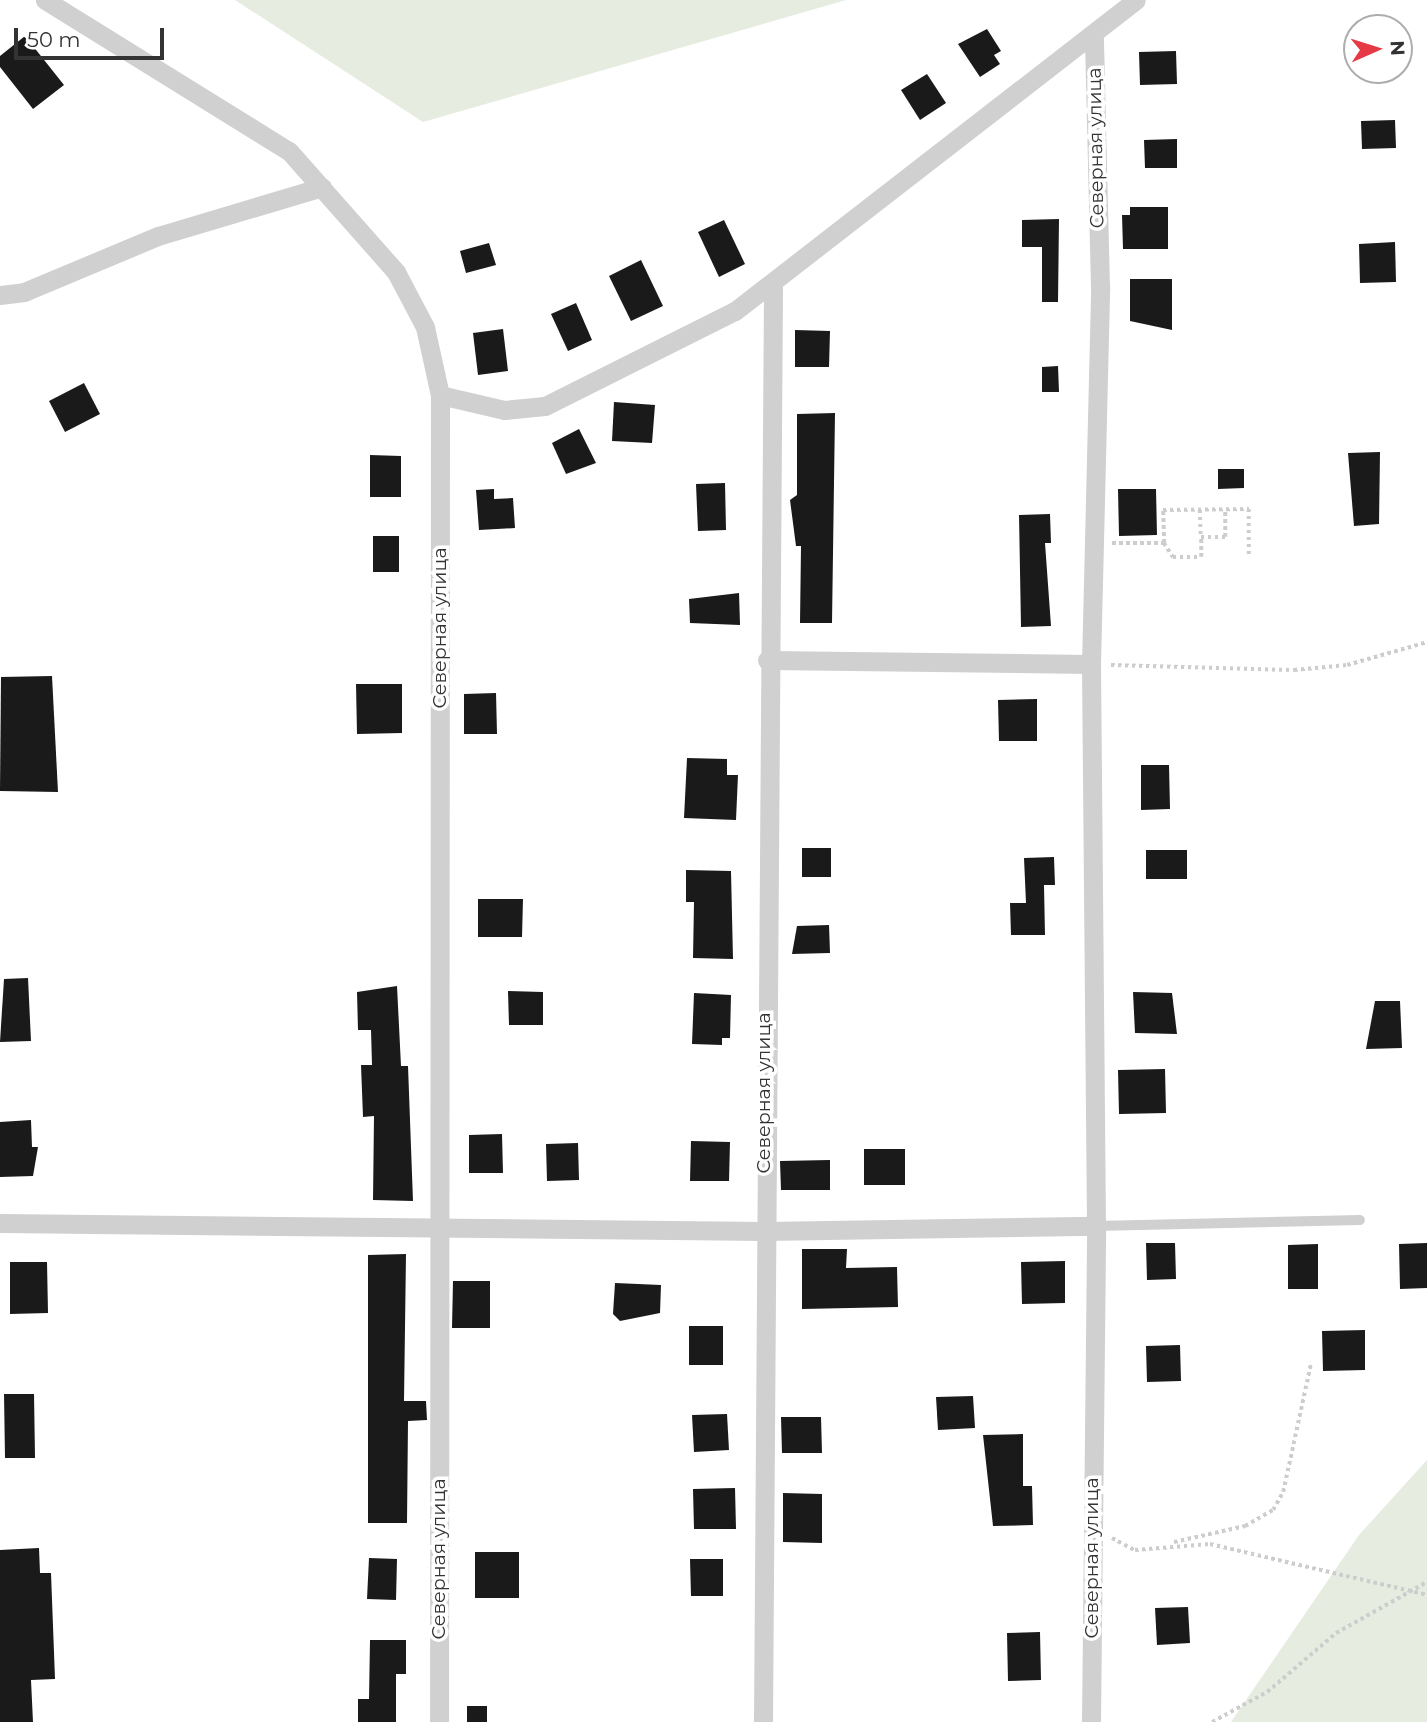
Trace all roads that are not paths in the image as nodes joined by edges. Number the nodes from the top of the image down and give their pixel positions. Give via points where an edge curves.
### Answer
1 (45, 0) edge
2 (1136, 0) edge
3 (1094, 37) junction
4 (322, 187) junction
5 (774, 284) junction
6 (0, 295) edge
7 (440, 395) junction
8 (767, 660) junction
9 (1091, 664) junction
10 (1360, 1220) dead end
11 (0, 1223) edge
12 (1096, 1226) junction
13 (439, 1227) junction
14 (764, 1231) junction
15 (439, 1722) edge
16 (763, 1722) edge
17 (1091, 1722) edge

1 - 4 street via 277,139
2 - 3 street
3 - 5 street, Северная улица
3 - 9 street, Северная улица via 1100,287
4 - 6 street via 158,236 24,292
4 - 7 street via 384,254 407,290 425,327
5 - 7 street, Северная улица via 735,311 545,406 503,410
5 - 8 street, Северная улица
7 - 13 street, Северная улица
8 - 9 street
8 - 14 street, Северная улица
9 - 12 street, Северная улица
10 - 12 lane
11 - 13 street
12 - 14 street
12 - 17 street, Северная улица
13 - 14 street
13 - 15 street, Северная улица
14 - 16 street, Северная улица

